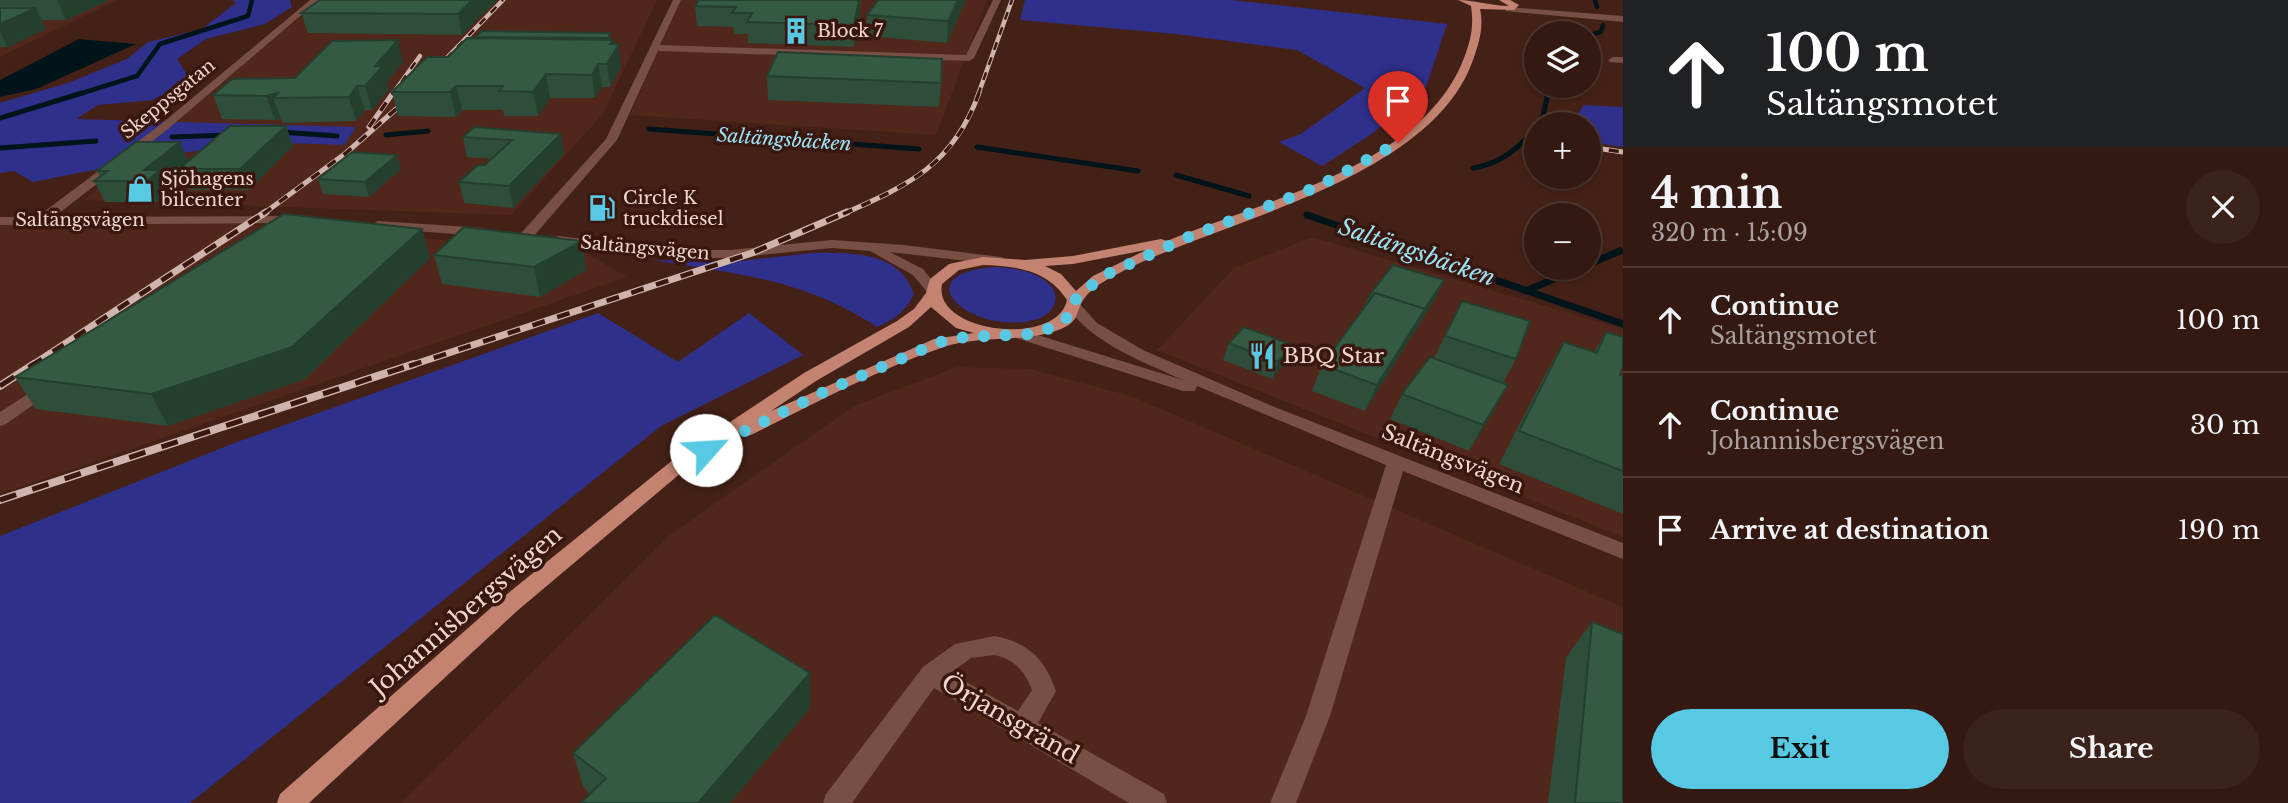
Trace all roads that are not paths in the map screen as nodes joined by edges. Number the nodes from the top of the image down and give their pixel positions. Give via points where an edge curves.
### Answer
1 (316, 0) edge
2 (677, 0) edge
3 (997, 0) edge
4 (1450, 0) edge
5 (1463, 1) edge
6 (1505, 5) edge
7 (1475, 6) junction
8 (1623, 19) edge
9 (1479, 24) junction
10 (656, 48) junction
11 (289, 219) junction
12 (0, 221) edge
13 (40, 221) junction
14 (317, 221) edge
15 (359, 224) edge
16 (267, 234) edge
17 (513, 234) junction
18 (1186, 238) junction
19 (871, 248) junction
20 (1001, 261) junction
21 (1019, 263) junction
22 (932, 292) junction
23 (1074, 304) junction
24 (1015, 335) junction
25 (67, 373) edge
26 (1266, 410) junction
27 (0, 419) edge
28 (1397, 461) junction
29 (681, 463) junction
30 (1623, 551) edge
31 (931, 674) junction
32 (1022, 727) junction
33 (290, 803) edge
34 (836, 803) edge
35 (1154, 803) edge
36 (1283, 803) edge

1 - 13 street, Skeppsgatan via 164,127
2 - 10 street
3 - 10 street via 969,58
4 - 5 main road
5 - 7 main road
6 - 7 main road
6 - 8 street
6 - 9 main road
7 - 9 main road
9 - 18 main road via 1468,70 1410,135 1317,187
10 - 17 street via 611,141
11 - 13 street, Saltängsvägen
11 - 14 street, Saltängsvägen
11 - 16 street
12 - 13 street, Saltängsvägen
15 - 17 street, Saltängsvägen
17 - 19 street, Saltängsvägen via 672,254 730,254 832,244
18 - 21 main road via 1073,260
18 - 23 main road via 1101,277
19 - 20 street, Saltängsvägen
19 - 22 street, Saltängsvägen via 918,272
20 - 21 main road, Johannisbergsvägen
20 - 22 main road, Johannisbergsvägen via 954,267 941,275
21 - 23 main road via 1059,280
22 - 24 main road via 937,305 959,323
22 - 29 main road, Johannisbergsvägen via 919,312 903,324 810,377
23 - 24 main road, Johannisbergsvägen via 1069,316 1054,327
23 - 26 street, Saltängsvägen via 1091,326 1114,342
24 - 26 street, Saltängsvägen
24 - 29 main road, Johannisbergsvägen via 940,342 828,390
25 - 27 street
26 - 28 street, Saltängsvägen
28 - 30 street, Saltängsvägen
28 - 36 street via 1322,704
29 - 33 main road, Johannisbergsvägen via 509,605
31 - 32 street, Örjansgränd
31 - 32 street via 965,650 1007,646 1040,674 1044,691
31 - 34 street, Örjansgränd
32 - 35 street, Örjansgränd

